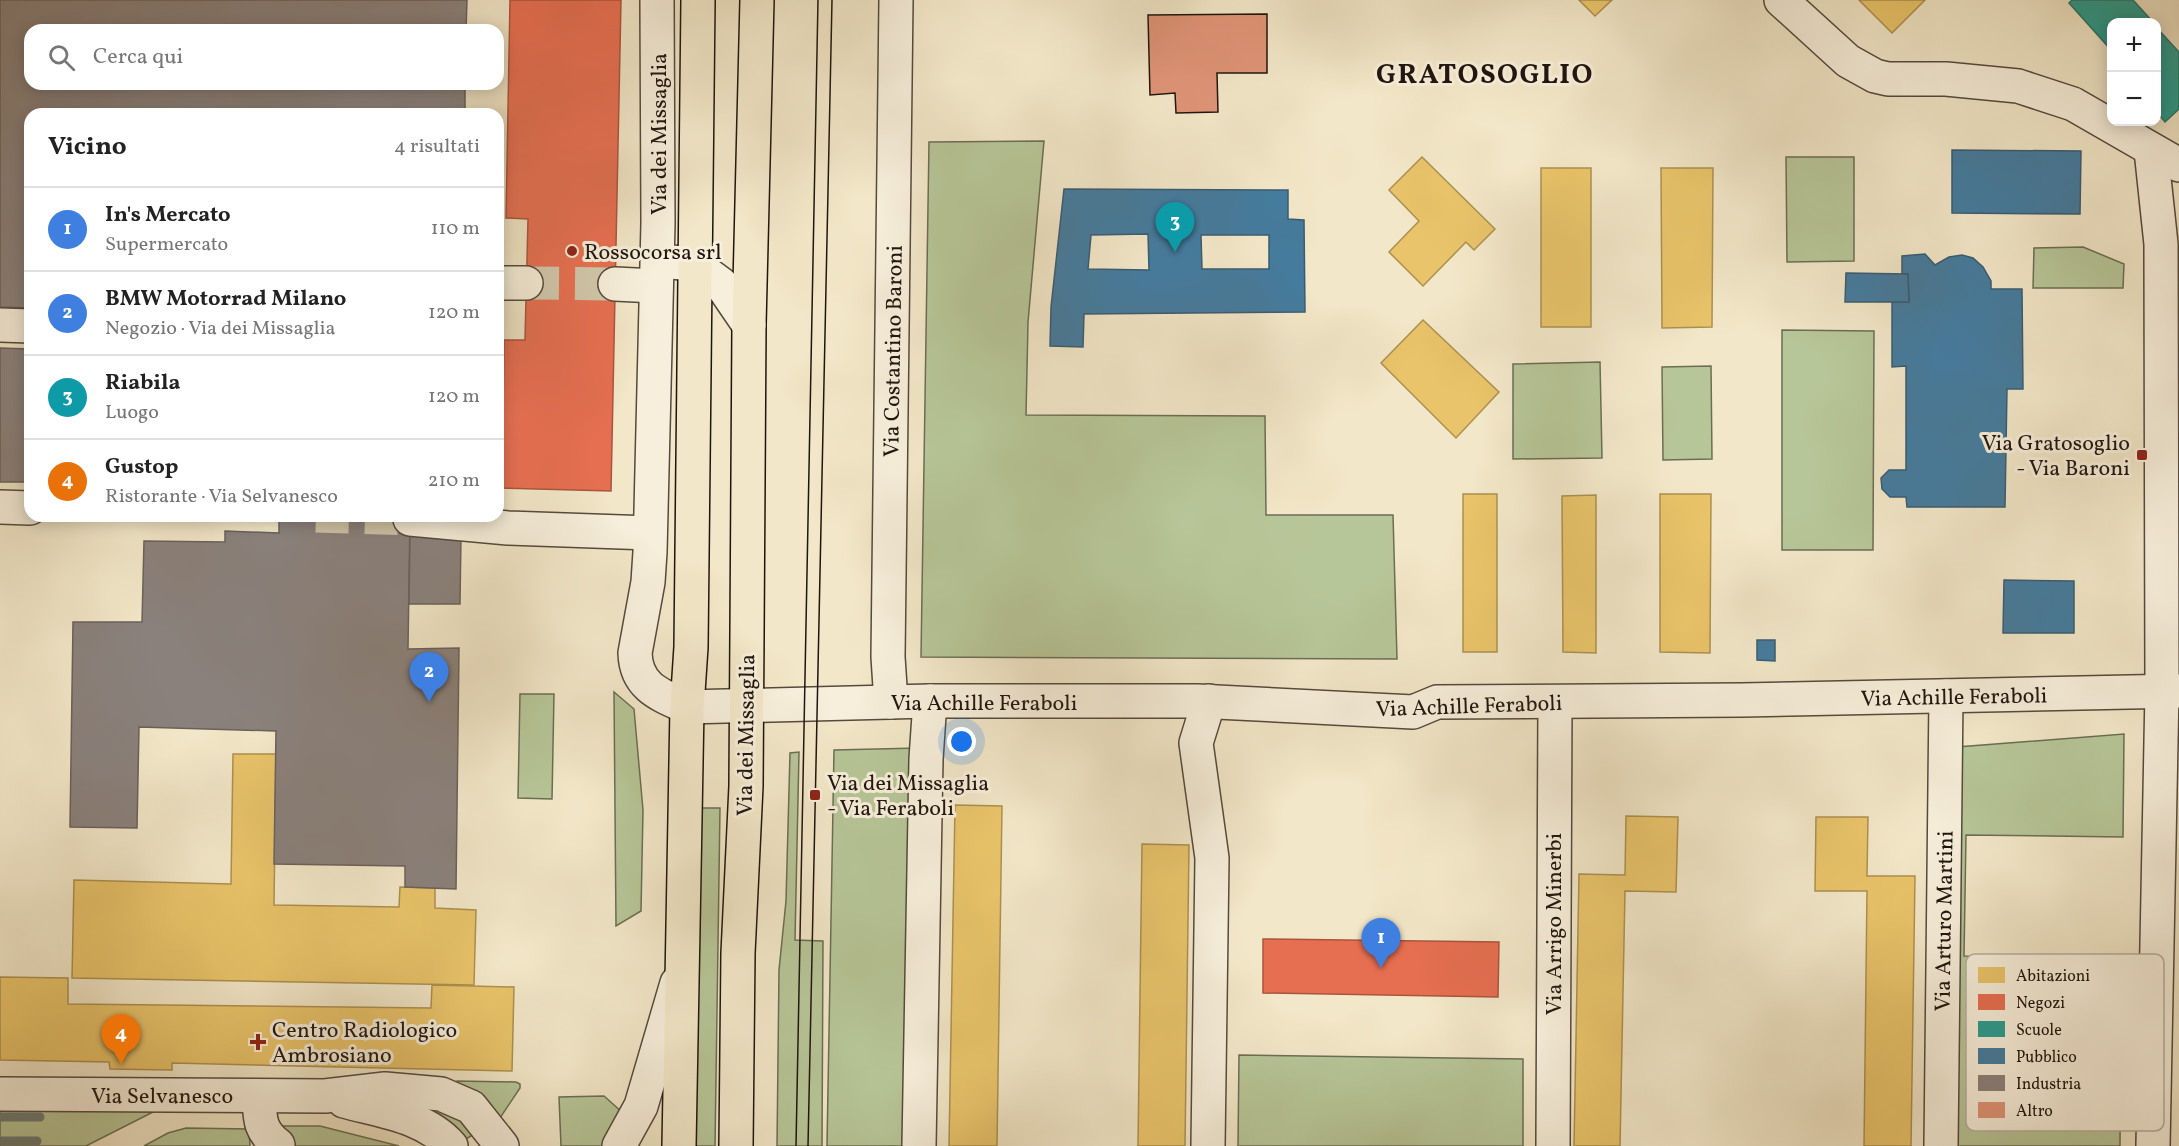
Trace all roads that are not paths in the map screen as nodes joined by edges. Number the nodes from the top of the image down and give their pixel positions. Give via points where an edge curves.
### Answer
1 (657, 0) edge
2 (698, 0) edge
3 (757, 0) edge
4 (896, 0) edge
5 (1781, 0) edge
6 (2165, 158) edge
7 (694, 264) junction
8 (657, 274) junction
9 (615, 284) tunnel mouth
10 (0, 325) edge
11 (749, 325) junction
12 (24, 326) edge
13 (0, 507) edge
14 (24, 508) edge
15 (443, 522) edge
16 (650, 533) junction
17 (2171, 691) edge
18 (1946, 696) junction
19 (930, 701) junction
20 (1209, 701) junction
21 (891, 702) junction
22 (1555, 702) junction
23 (687, 707) junction
24 (745, 707) junction
25 (2161, 954) edge
26 (681, 966) junction
27 (0, 1094) edge
28 (259, 1096) junction
29 (324, 1096) junction
30 (2154, 1131) edge
31 (278, 1145) edge
32 (451, 1146) edge
33 (502, 1146) edge
34 (619, 1146) edge
35 (679, 1146) edge
36 (736, 1146) edge
37 (919, 1146) edge
38 (1208, 1146) edge
39 (1553, 1146) edge
40 (1941, 1146) edge
41 (2153, 1146) edge

1 - 8 street, Via dei Missaglia
2 - 7 main road, Via dei Missaglia
3 - 11 main road, Via dei Missaglia
4 - 21 street, Via Costantino Baroni via 888,657
5 - 6 street via 1848,61 1875,76 2018,86 2073,104
6 - 17 street via 2161,244
7 - 8 street
7 - 11 street via 721,284
7 - 23 main road, Via dei Missaglia via 691,647
8 - 9 street
8 - 16 street, Via dei Missaglia
10 - 12 street
11 - 24 main road, Via dei Missaglia
13 - 14 street
15 - 16 street
16 - 23 street, Via dei Missaglia via 648,582 635,664 639,675 656,694
17 - 18 street, Via Achille Feraboli
17 - 25 street
18 - 22 street, Via Achille Feraboli
18 - 40 street, Via Arturo Martini
19 - 20 street, Via Achille Feraboli
19 - 21 street, Via Achille Feraboli
19 - 37 street
20 - 22 street, Via Achille Feraboli via 1413,712 1437,702
20 - 38 street via 1196,743 1212,858
21 - 24 street, Via Achille Feraboli
22 - 39 street, Via Arrigo Minerbi
23 - 24 street, Via Achille Feraboli
23 - 26 main road, Via dei Missaglia
24 - 36 main road, Via dei Missaglia
26 - 34 street via 641,1107
26 - 35 main road, Via dei Missaglia
27 - 28 street, Via Selvanesco
28 - 29 street, Via Selvanesco
28 - 31 street via 263,1129
29 - 32 street, Via Selvanesco via 404,1117 440,1134
29 - 33 street, Via Selvanesco via 386,1089 441,1094 471,1107
30 - 41 street

